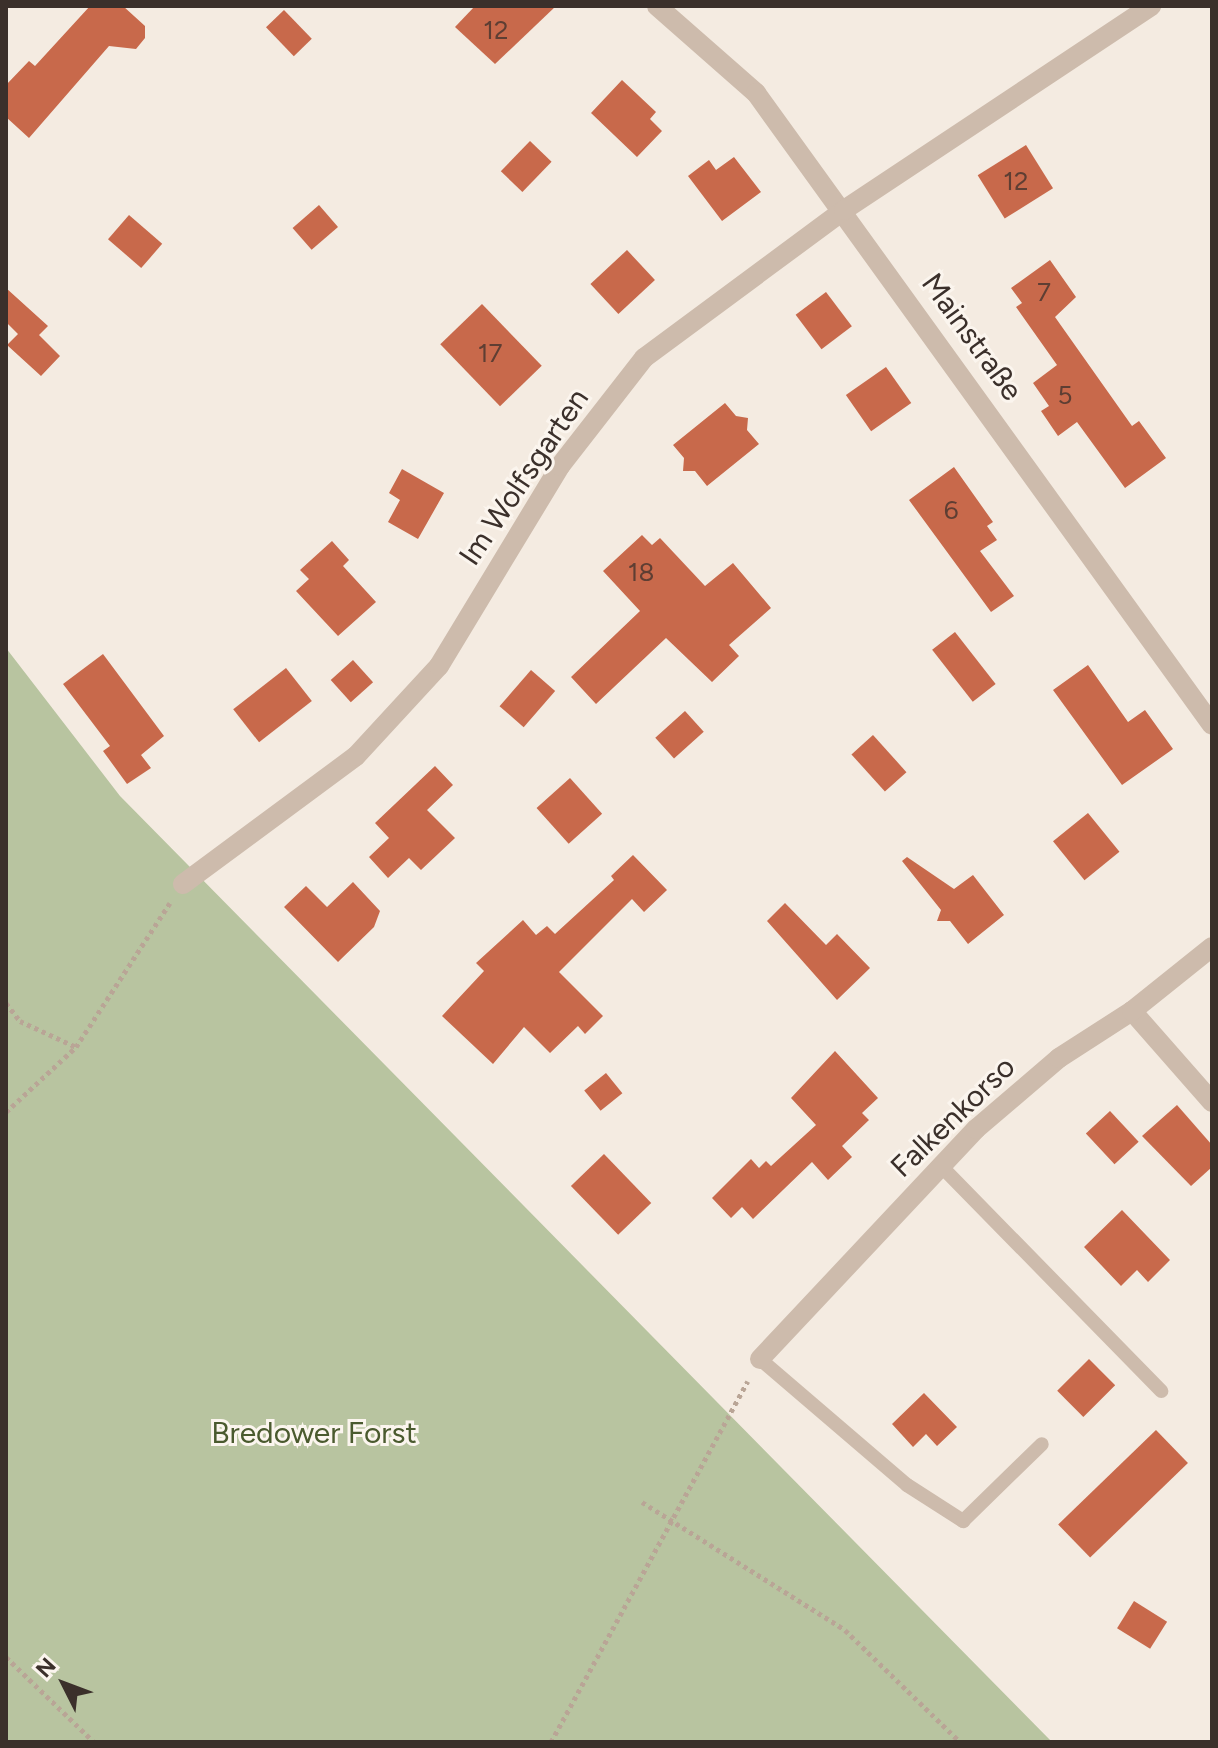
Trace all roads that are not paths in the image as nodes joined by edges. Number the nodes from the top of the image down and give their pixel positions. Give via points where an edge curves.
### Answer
1 (657, 6) edge
2 (1151, 6) edge
3 (844, 210) junction
4 (1212, 725) edge
5 (183, 884) road end
6 (1212, 947) edge
7 (1132, 1011) junction
8 (1212, 1102) edge
9 (941, 1166) junction
10 (760, 1359) joint
11 (1161, 1391) dead end
12 (1042, 1444) dead end

1 - 3 street, Mainstraße via 756,93
2 - 3 street, Im Wolfsgarten
3 - 4 street, Mainstraße
3 - 5 street, Im Wolfsgarten via 644,358 560,466 439,666 356,756
6 - 7 street, Falkenkorso
7 - 8 street
7 - 9 street, Falkenkorso via 1059,1058
9 - 10 street, Falkenkorso
9 - 11 lane
10 - 12 lane via 907,1485 963,1521

